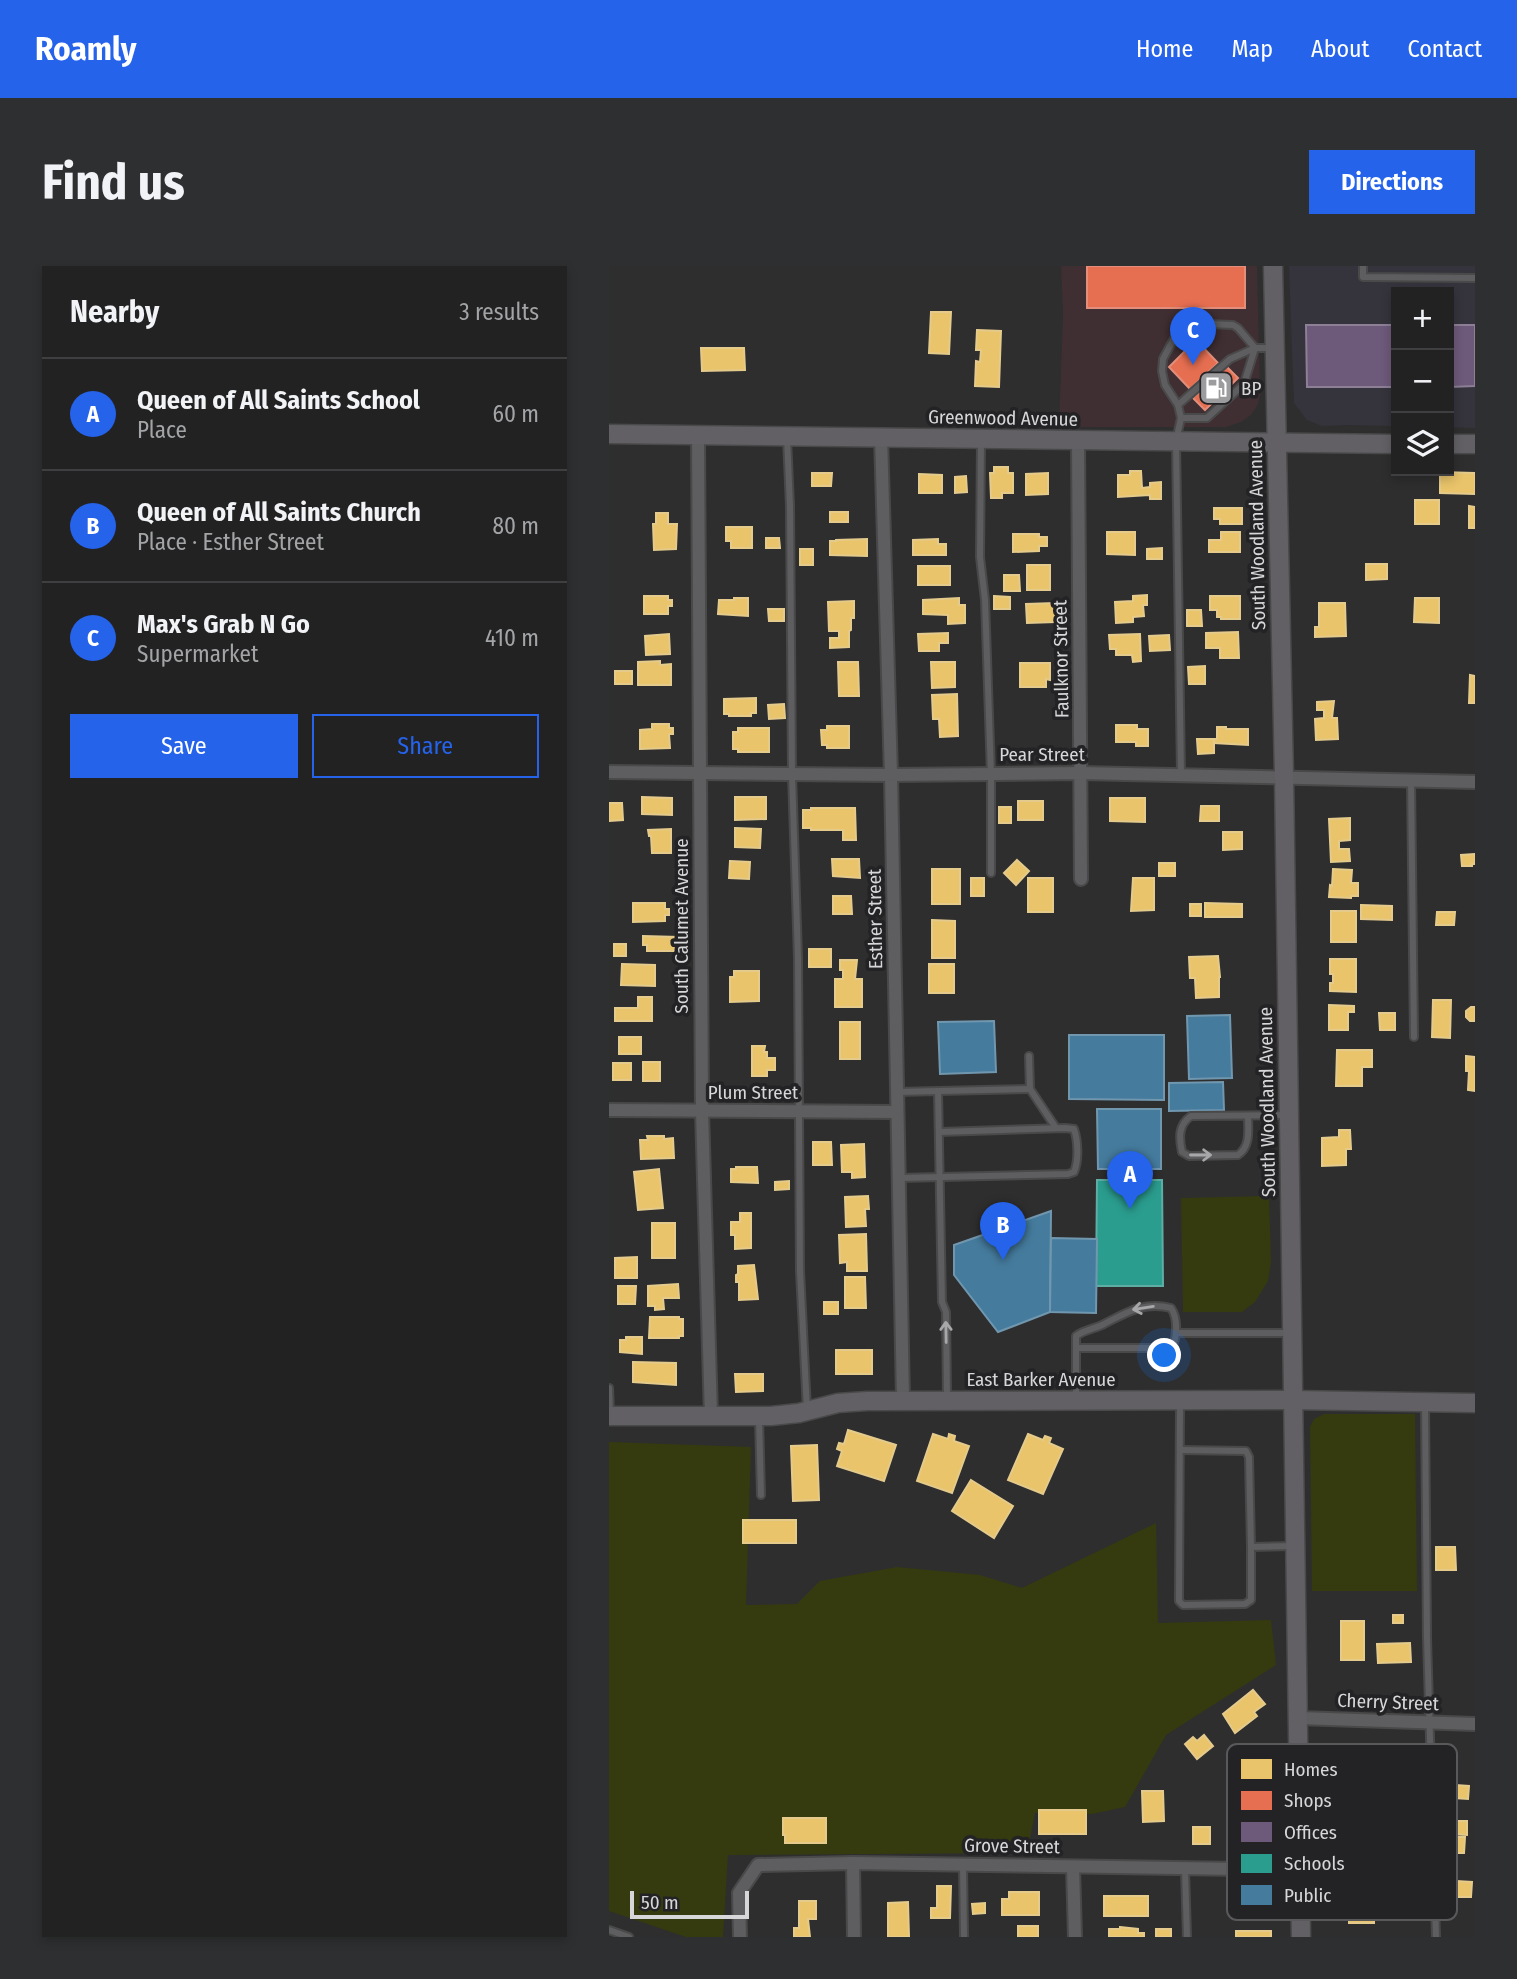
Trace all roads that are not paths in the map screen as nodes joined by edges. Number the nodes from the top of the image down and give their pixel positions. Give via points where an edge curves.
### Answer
1 (1273, 266) edge
2 (1363, 266) edge
3 (1475, 278) edge
4 (1255, 348) junction
5 (1275, 348) junction
6 (1178, 405) junction
7 (1181, 418) junction
8 (609, 433) edge
9 (698, 435) junction
10 (787, 436) junction
11 (881, 437) junction
12 (981, 438) junction
13 (1078, 440) junction
14 (1175, 441) junction
15 (1276, 442) junction
16 (1391, 443) edge
17 (1454, 444) edge
18 (1475, 444) edge
19 (609, 772) edge
20 (1081, 773) junction
21 (699, 774) junction
22 (792, 774) junction
23 (991, 774) junction
24 (891, 775) junction
25 (1181, 775) junction
26 (1284, 776) junction
27 (1411, 780) junction
28 (1475, 782) edge
29 (991, 873) dead end
30 (1081, 878) dead end
31 (1414, 1037) dead end
32 (1029, 1056) dead end
33 (1030, 1089) junction
34 (938, 1091) junction
35 (897, 1092) junction
36 (609, 1110) edge
37 (702, 1111) junction
38 (798, 1112) junction
39 (897, 1112) junction
40 (1288, 1115) junction
41 (1248, 1116) junction
42 (1056, 1128) junction
43 (939, 1132) junction
44 (940, 1177) junction
45 (899, 1178) junction
46 (1176, 1333) junction
47 (1291, 1333) junction
48 (1076, 1348) junction
49 (609, 1388) edge
50 (903, 1400) junction
51 (947, 1400) junction
52 (1076, 1400) junction
53 (1180, 1400) junction
54 (1292, 1400) junction
55 (1425, 1403) junction
56 (1475, 1404) edge
57 (807, 1411) junction
58 (609, 1416) edge
59 (711, 1416) junction
60 (759, 1416) junction
61 (1179, 1450) junction
62 (761, 1495) dead end
63 (1251, 1546) junction
64 (1295, 1546) junction
65 (1299, 1718) junction
66 (1429, 1722) junction
67 (1475, 1724) edge
68 (1299, 1744) edge
69 (1430, 1744) edge
70 (853, 1863) junction
71 (963, 1865) junction
72 (1073, 1867) junction
73 (1185, 1868) junction
74 (1227, 1869) edge
75 (609, 1930) edge
76 (629, 1937) edge
77 (740, 1937) edge
78 (854, 1937) edge
79 (964, 1937) edge
80 (1075, 1937) edge
81 (1187, 1937) edge

1 - 5 street, South Woodland Avenue
2 - 3 lane via 1363,277
4 - 5 lane
4 - 6 lane via 1230,359
4 - 6 lane via 1233,324 1190,327 1175,335 1162,371
4 - 7 lane via 1244,384 1207,418
5 - 15 street, South Woodland Avenue
6 - 7 lane
7 - 14 lane
8 - 9 street, Greenwood Avenue
9 - 10 street, Greenwood Avenue
9 - 21 street, South Calumet Avenue
10 - 11 street, Greenwood Avenue
10 - 22 lane
11 - 12 street, Greenwood Avenue
11 - 24 street, Esther Street
12 - 13 street, Greenwood Avenue
12 - 23 lane via 980,557
13 - 14 street, Greenwood Avenue
13 - 20 street, Faulknor Street
14 - 15 street, Greenwood Avenue
14 - 25 lane
15 - 16 street, Greenwood Avenue
15 - 26 street, South Woodland Avenue
17 - 18 street
19 - 21 street, Pear Street
20 - 23 street, Pear Street
20 - 25 street, Pear Street
20 - 30 street, Faulknor Street
21 - 22 street, Pear Street
21 - 37 street, South Calumet Avenue
22 - 24 street, Pear Street
22 - 38 lane
23 - 24 street, Pear Street
23 - 29 lane
24 - 35 street, Esther Street
25 - 26 street, Pear Street
26 - 27 street, Pear Street
26 - 40 street, South Woodland Avenue
27 - 28 street, Pear Street
27 - 31 lane
32 - 33 lane
33 - 34 lane
33 - 42 lane
34 - 35 lane
34 - 43 lane
35 - 39 street, Esther Street
36 - 37 street, Plum Street
37 - 38 street, Plum Street
37 - 59 street, South Calumet Avenue
38 - 39 street, Plum Street
38 - 57 lane
39 - 45 street, Esther Street
40 - 41 lane
40 - 47 street, South Woodland Avenue
41 -> 41 lane via 1191,1116 1179,1131 1182,1152 1189,1156 1238,1155 1248,1142
42 - 43 lane
42 - 44 lane via 1074,1129 1074,1172
43 - 44 lane
44 - 45 lane
51 -> 44 lane
45 - 50 street, Esther Street
46 - 47 lane
46 - 48 lane via 1173,1346 1166,1348
46 -> 48 lane via 1171,1308 1140,1306 1082,1332 1076,1336
47 - 54 street, South Woodland Avenue
48 - 52 lane
49 - 58 lane
50 - 51 street, East Barker Avenue
50 - 57 street, East Barker Avenue via 838,1403
51 - 52 street, East Barker Avenue
52 - 53 street, East Barker Avenue
53 - 54 street, East Barker Avenue
53 - 61 lane
54 - 55 street, East Barker Avenue
54 - 64 street, South Woodland Avenue
55 - 56 street, East Barker Avenue
55 - 66 lane
57 - 60 street, East Barker Avenue
58 - 59 street, East Barker Avenue
59 - 60 street, East Barker Avenue
60 - 62 lane
61 - 63 lane via 1246,1451
61 - 63 lane via 1179,1601 1183,1605 1245,1604 1251,1600
63 - 64 lane
64 - 65 street, South Woodland Avenue
65 - 66 street, Cherry Street
65 - 68 street, South Woodland Avenue
66 - 67 street, Cherry Street
66 - 69 lane
70 - 71 street, Grove Street
70 - 77 street, Grove Street via 758,1865 739,1893
70 - 78 street
71 - 72 street, Grove Street
71 - 79 lane
72 - 73 street, Grove Street
72 - 80 street
73 - 74 street, Grove Street
73 - 81 lane
75 - 76 lane

